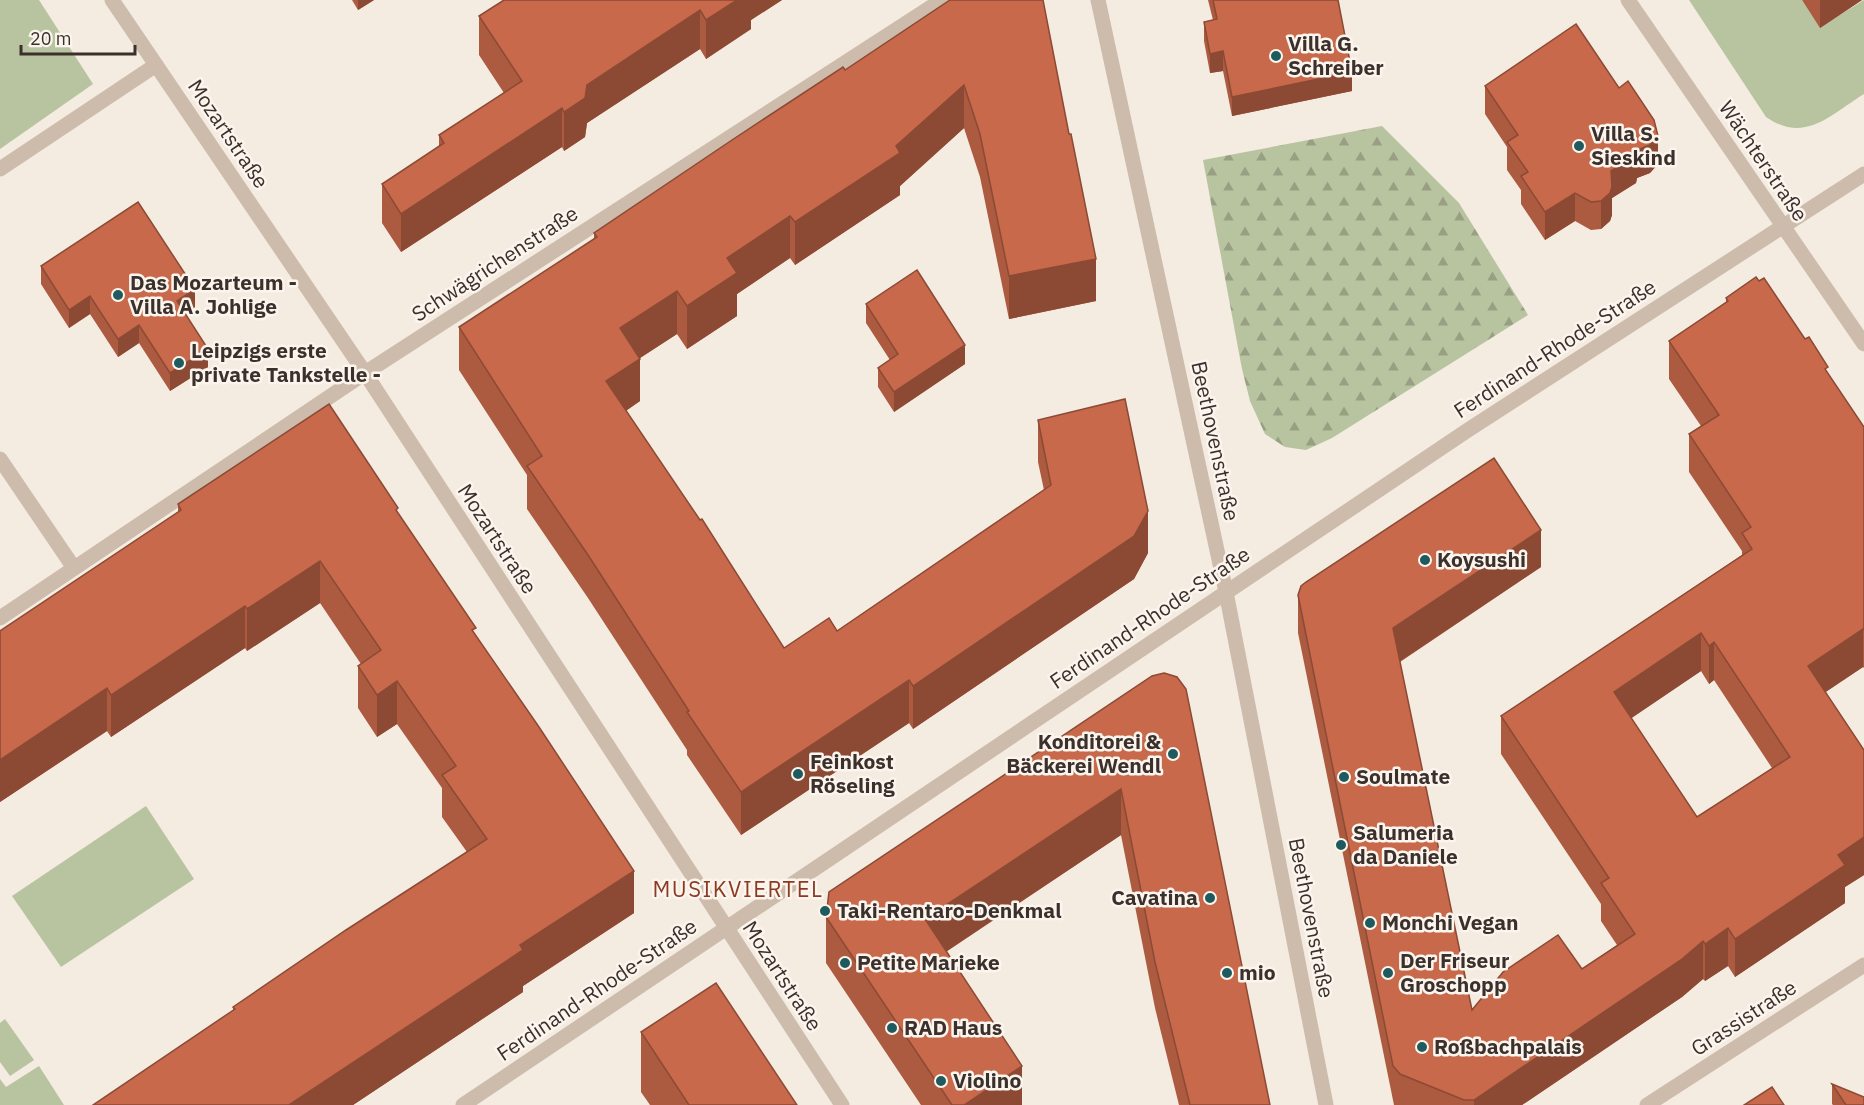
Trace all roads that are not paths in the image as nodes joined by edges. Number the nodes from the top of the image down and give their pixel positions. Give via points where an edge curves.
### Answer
1 (112, 0) edge
2 (942, 0) edge
3 (1098, 0) edge
4 (1628, 0) edge
5 (156, 65) junction
6 (0, 169) edge
7 (1864, 174) edge
8 (1783, 227) junction
9 (1864, 344) edge
10 (365, 373) junction
11 (0, 459) edge
12 (74, 568) junction
13 (1226, 592) junction
14 (0, 618) edge
15 (726, 929) junction
16 (1864, 965) edge
17 (463, 1105) edge
18 (842, 1105) edge
19 (1326, 1105) edge
20 (1647, 1105) edge

1 - 5 street, Mozartstraße
2 - 10 street, Schwägrichenstraße
3 - 13 street, Beethovenstraße
4 - 8 street, Wächterstraße
5 - 6 street
5 - 10 street, Mozartstraße
7 - 8 street, Ferdinand-Rhode-Straße
8 - 9 street, Wächterstraße
8 - 13 street, Ferdinand-Rhode-Straße
10 - 12 street, Schwägrichenstraße
10 - 15 street, Mozartstraße
11 - 12 street
12 - 14 street, Schwägrichenstraße
13 - 15 street, Ferdinand-Rhode-Straße
13 - 19 street, Beethovenstraße
15 - 17 street, Ferdinand-Rhode-Straße
15 - 18 street, Mozartstraße
16 - 20 street, Grassistraße

